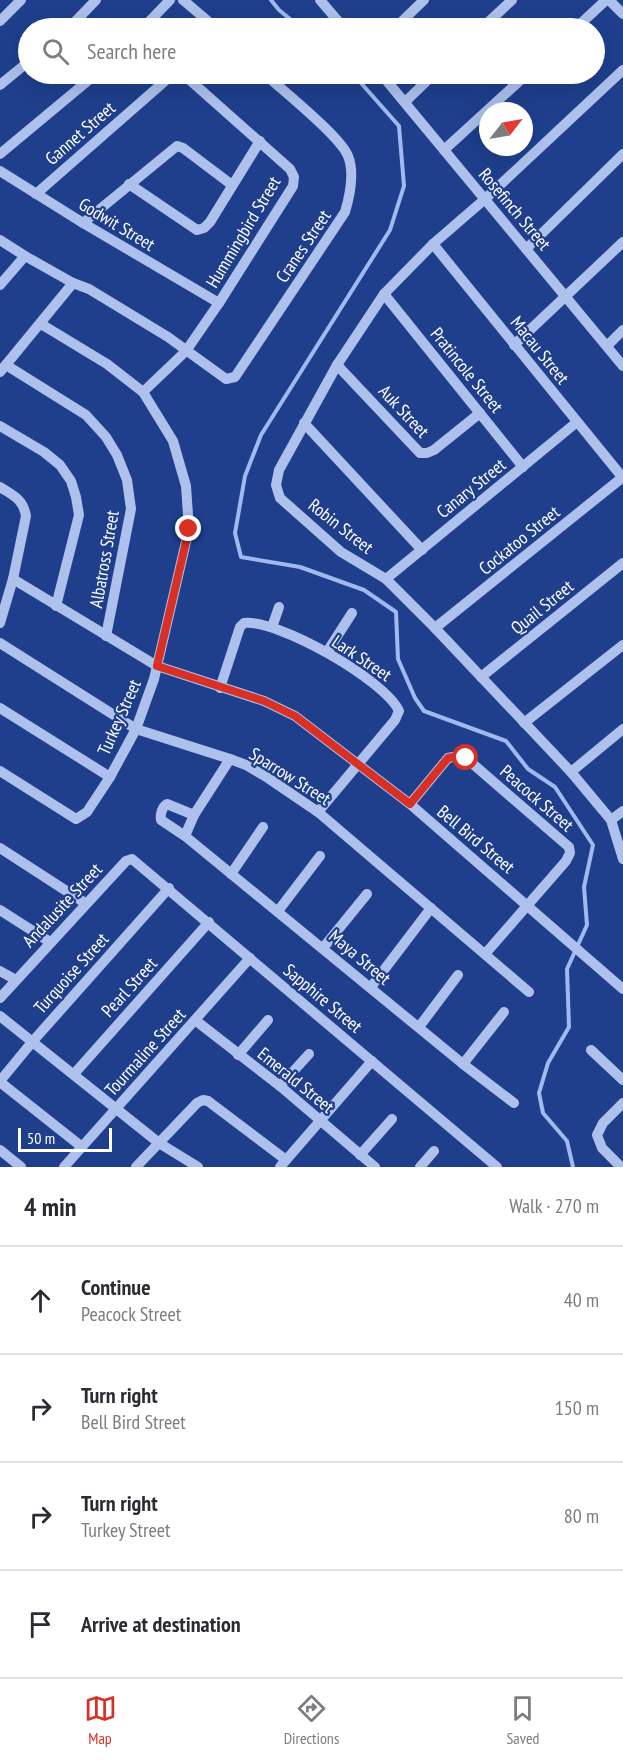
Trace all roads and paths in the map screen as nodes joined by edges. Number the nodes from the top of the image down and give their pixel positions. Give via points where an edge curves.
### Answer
1 (21, 0) edge
2 (96, 0) edge
3 (170, 0) edge
4 (183, 0) edge
5 (424, 0) edge
6 (512, 0) edge
7 (608, 0) edge
8 (322, 1) edge
9 (623, 14) edge
10 (79, 18) edge
11 (153, 18) edge
12 (203, 18) edge
13 (336, 18) edge
14 (405, 18) edge
15 (493, 18) edge
16 (587, 18) edge
17 (0, 21) edge
18 (18, 70) edge
19 (623, 70) edge
20 (84, 84) edge
21 (162, 84) edge
22 (194, 84) edge
23 (276, 84) edge
24 (390, 84) edge
25 (424, 84) edge
26 (516, 84) edge
27 (0, 85) edge
28 (405, 102) junction
29 (260, 141) junction
30 (444, 150) junction
31 (0, 154) edge
32 (623, 154) edge
33 (0, 171) edge
34 (129, 184) junction
35 (232, 185) junction
36 (36, 194) junction
37 (485, 199) junction
38 (83, 222) junction
39 (0, 240) edge
40 (623, 242) edge
41 (433, 244) junction
42 (526, 249) junction
43 (25, 256) junction
44 (73, 283) junction
45 (0, 285) edge
46 (384, 294) junction
47 (566, 298) junction
48 (219, 303) junction
49 (41, 324) junction
50 (623, 330) edge
51 (514, 345) junction
52 (607, 346) junction
53 (186, 351) junction
54 (337, 365) junction
55 (623, 366) edge
56 (3, 368) edge
57 (143, 392) junction
58 (480, 413) junction
59 (578, 422) junction
60 (304, 423) junction
61 (0, 426) edge
62 (523, 466) junction
63 (623, 477) edge
64 (0, 488) edge
65 (422, 550) junction
66 (623, 563) edge
67 (13, 579) junction
68 (386, 579) junction
69 (56, 606) junction
70 (279, 607) dead end
71 (352, 613) dead end
72 (0, 624) edge
73 (272, 627) junction
74 (435, 628) junction
75 (106, 636) junction
76 (0, 643) edge
77 (623, 645) edge
78 (327, 652) junction
79 (157, 666) junction
80 (481, 677) junction
81 (220, 687) junction
82 (0, 708) edge
83 (524, 723) junction
84 (136, 729) junction
85 (623, 729) edge
86 (230, 759) junction
87 (359, 765) junction
88 (0, 771) edge
89 (571, 772) junction
90 (110, 777) junction
91 (410, 804) junction
92 (623, 811) edge
93 (318, 812) junction
94 (194, 815) junction
95 (611, 820) junction
96 (263, 827) dead end
97 (185, 836) junction
98 (0, 848) edge
99 (320, 856) dead end
100 (623, 859) edge
101 (126, 861) joint
102 (231, 874) junction
103 (169, 888) junction
104 (367, 894) dead end
105 (85, 903) junction
106 (529, 905) junction
107 (431, 908) junction
108 (0, 910) edge
109 (279, 911) junction
110 (209, 922) junction
111 (50, 942) junction
112 (323, 948) junction
113 (485, 954) junction
114 (249, 958) junction
115 (0, 971) edge
116 (458, 975) dead end
117 (16, 980) junction
118 (370, 987) junction
119 (623, 987) edge
120 (529, 992) dead end
121 (0, 998) edge
122 (504, 1012) dead end
123 (0, 1016) edge
124 (195, 1020) junction
125 (268, 1020) dead end
126 (418, 1027) junction
127 (33, 1041) junction
128 (591, 1050) dead end
129 (309, 1054) dead end
130 (238, 1055) junction
131 (372, 1061) junction
132 (463, 1064) junction
133 (74, 1074) junction
134 (623, 1080) edge
135 (0, 1081) edge
136 (280, 1086) junction
137 (514, 1103) dead end
138 (623, 1103) edge
139 (117, 1107) junction
140 (392, 1119) dead end
141 (320, 1120) junction
142 (159, 1143) junction
143 (82, 1147) junction
144 (0, 1150) edge
145 (434, 1150) dead end
146 (360, 1155) junction
147 (283, 1163) edge
148 (493, 1165) edge
149 (21, 1167) edge
150 (64, 1167) edge
151 (136, 1167) edge
152 (198, 1167) edge
153 (375, 1167) edge
154 (420, 1167) edge
155 (621, 1167) edge

1 - 17 street
2 - 10 street
3 - 11 street
4 - 12 street
5 - 14 street
6 - 15 street
7 - 9 street
7 - 16 street
8 - 13 street
18 - 27 street
19 - 37 street, Robin Street
20 - 31 street
21 - 36 street, Gannet Street
22 - 29 street, Hummingbird Street
23 - 53 street, Cranes Street via 339,141 348,157 351,194 345,212 235,378 226,379
24 - 28 street, Rosefinch Street
25 - 28 street
26 - 30 street
28 - 30 street, Rosefinch Street
29 - 35 street
29 - 48 street, Hummingbird Street via 290,169 293,186
30 - 37 street, Rosefinch Street
32 - 42 street
33 - 36 street, Godwit Street
34 - 35 street via 177,146
34 - 35 street via 197,230 210,222
34 - 38 street
36 - 38 street, Godwit Street
37 - 41 street, Robin Street
37 - 42 street, Rosefinch Street
38 - 48 street, Godwit Street
39 - 43 street
40 - 47 street
41 - 46 street, Robin Street
41 - 51 street, Macau Street
42 - 47 street, Rosefinch Street
43 - 44 street
43 - 45 street
44 - 49 street
44 - 53 street via 89,289
46 - 54 street, Robin Street
46 - 58 street, Pratincole Street
47 - 51 street
47 - 52 street, Rosefinch Street
48 - 53 street, Hummingbird Street
49 - 56 street
49 - 57 street, Turkey Street via 107,364
50 - 52 street
51 - 59 street, Macau Street
52 - 55 street, Rosefinch Street
53 - 57 street, Hummingbird Street
54 - 58 street, Auk Street via 420,453 434,450
54 - 60 street, Robin Street
56 - 75 street, Albatross Street via 86,415 106,437 127,480 131,509
57 - 79 street, Turkey Street via 173,441 186,486 189,529
58 - 62 street, Pratincole Street
59 - 62 street, Canary Street
59 - 63 street, Macau Street
60 - 65 street
60 - 68 street, Robin Street via 279,470 276,485 280,498 341,552
61 - 69 street via 60,465 76,497 79,515
62 - 65 street, Canary Street
63 - 74 street, Cockatoo Street
64 - 67 street via 19,499 26,516
65 - 68 street, Canary Street
66 - 80 street, Quail Street
67 - 69 street, Bell Bird Street
67 - 72 street
68 - 74 street, Robin Street
69 - 75 street, Bell Bird Street
70 - 73 street
71 - 78 street
73 - 78 street, Lark Street
73 - 81 street, Lark Street via 251,622 240,627
74 - 80 street, Robin Street
75 - 79 street, Bell Bird Street
76 - 84 street, Sparrow Street
77 - 83 street
78 - 87 street, Lark Street via 384,691 399,711
79 - 81 street, Bell Bird Street
79 - 84 street, Turkey Street
80 - 83 street, Robin Street
81 - 87 street, Bell Bird Street via 295,716
82 - 90 street
83 - 89 street, Robin Street
84 - 86 street, Sparrow Street
84 - 90 street, Turkey Street
85 - 89 street
86 - 93 street, Sparrow Street via 268,778
86 - 94 street
87 - 91 street, Bell Bird Street
87 - 93 street, Lark Street
88 - 90 street, Turkey Street via 76,819 87,812
89 - 95 street, Robin Street
91 - 106 street, Bell Bird Street
91 - 106 street, Peacock Street via 448,758 466,758 569,848 566,861
92 - 95 street
93 - 107 street, Sparrow Street
94 - 97 street
94 - 97 street, Maya Street via 164,806 161,820
95 - 100 street, Robin Street
96 - 102 street
97 - 102 street, Maya Street
98 - 105 street
99 - 109 street
101 - 103 street, Sapphire Street via 139,864
101 - 105 street, Andalusite Street
102 - 109 street, Maya Street
103 - 110 street, Sapphire Street
103 - 127 street, Turquoise Street
104 - 112 street
105 - 111 street, Andalusite Street
106 - 113 street, Peacock Street
106 - 119 street, Bell Bird Street
107 - 113 street, Sparrow Street
107 - 118 street
108 - 111 street
109 - 112 street, Maya Street
110 - 114 street, Sapphire Street
110 - 133 street, Pearl Street
111 - 117 street, Andalusite Street
112 - 118 street, Maya Street
113 - 120 street, Sparrow Street
114 - 124 street, Tourmaline Street
114 - 131 street, Sapphire Street
115 - 117 street
116 - 126 street
117 - 121 street, Andalusite Street
118 - 126 street, Maya Street
122 - 132 street
123 - 127 street
124 - 130 street, Emerald Street
124 - 139 street, Tourmaline Street
125 - 130 street
126 - 132 street, Maya Street
127 - 133 street
127 - 135 street, Turquoise Street
128 - 134 street
129 - 136 street
130 - 136 street, Emerald Street
131 - 141 street
131 - 148 street, Sapphire Street
132 - 137 street, Maya Street
133 - 139 street
135 - 143 street
136 - 141 street, Emerald Street
138 - 155 street via 597,1135 602,1148
139 - 142 street
139 - 143 street, Tourmaline Street
140 - 146 street
141 - 146 street, Emerald Street
141 - 147 street
142 - 147 street via 203,1100
142 - 151 street
142 - 152 street
143 - 150 street, Tourmaline Street
144 - 149 street
145 - 154 street
146 - 153 street, Emerald Street

